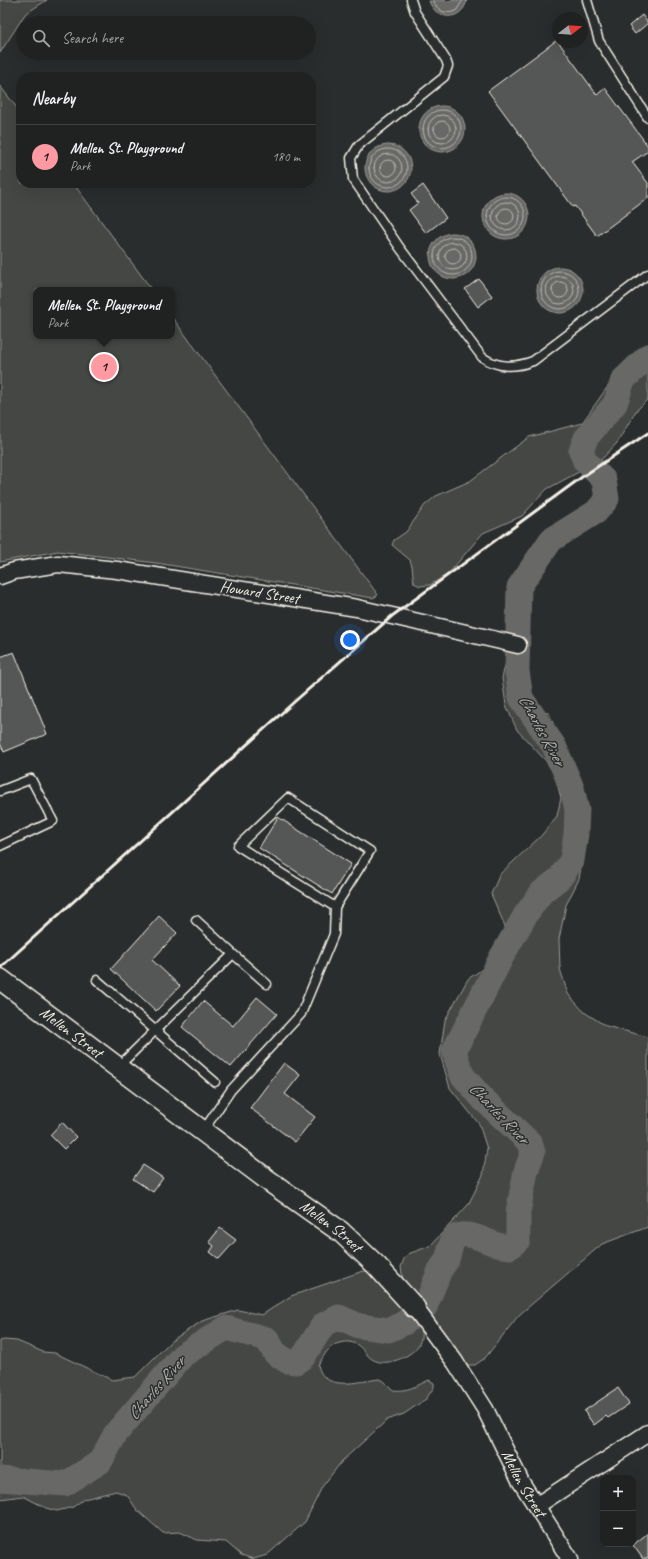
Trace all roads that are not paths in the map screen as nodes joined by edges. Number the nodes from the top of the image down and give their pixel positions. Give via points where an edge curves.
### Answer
1 (411, 0) edge
2 (586, 0) edge
3 (648, 118) edge
4 (648, 274) edge
5 (0, 576) edge
6 (518, 644) dead end
7 (0, 791) edge
8 (0, 846) edge
9 (335, 907) junction
10 (196, 920) dead end
11 (233, 954) junction
12 (0, 979) edge
13 (97, 980) dead end
14 (267, 984) dead end
15 (155, 1031) junction
16 (118, 1068) junction
17 (215, 1082) dead end
18 (203, 1131) junction
19 (418, 1312) joint
20 (648, 1433) edge
21 (536, 1506) junction
22 (570, 1559) edge

1 - 4 lane via 415,12 448,66 444,77 359,145 351,158 351,169 353,179 370,205 482,357 490,363 504,366 519,366 533,361
2 - 3 lane via 599,41
5 - 6 street, Howard Street via 14,571 58,564 110,569 357,608
7 - 8 lane via 31,779 53,821
9 - 9 lane via 238,846 288,798 370,851
9 - 18 lane via 334,934 301,1014 231,1090
10 - 11 lane
11 - 14 lane
11 - 15 lane
12 - 16 street, Mellen Street
13 - 15 lane
15 - 16 lane
15 - 17 lane
16 - 18 street, Mellen Street
18 - 19 street, Mellen Street via 340,1232 376,1266
19 - 21 street, Mellen Street via 455,1362 485,1409 521,1482
20 - 21 street
21 - 22 street, Mellen Street

